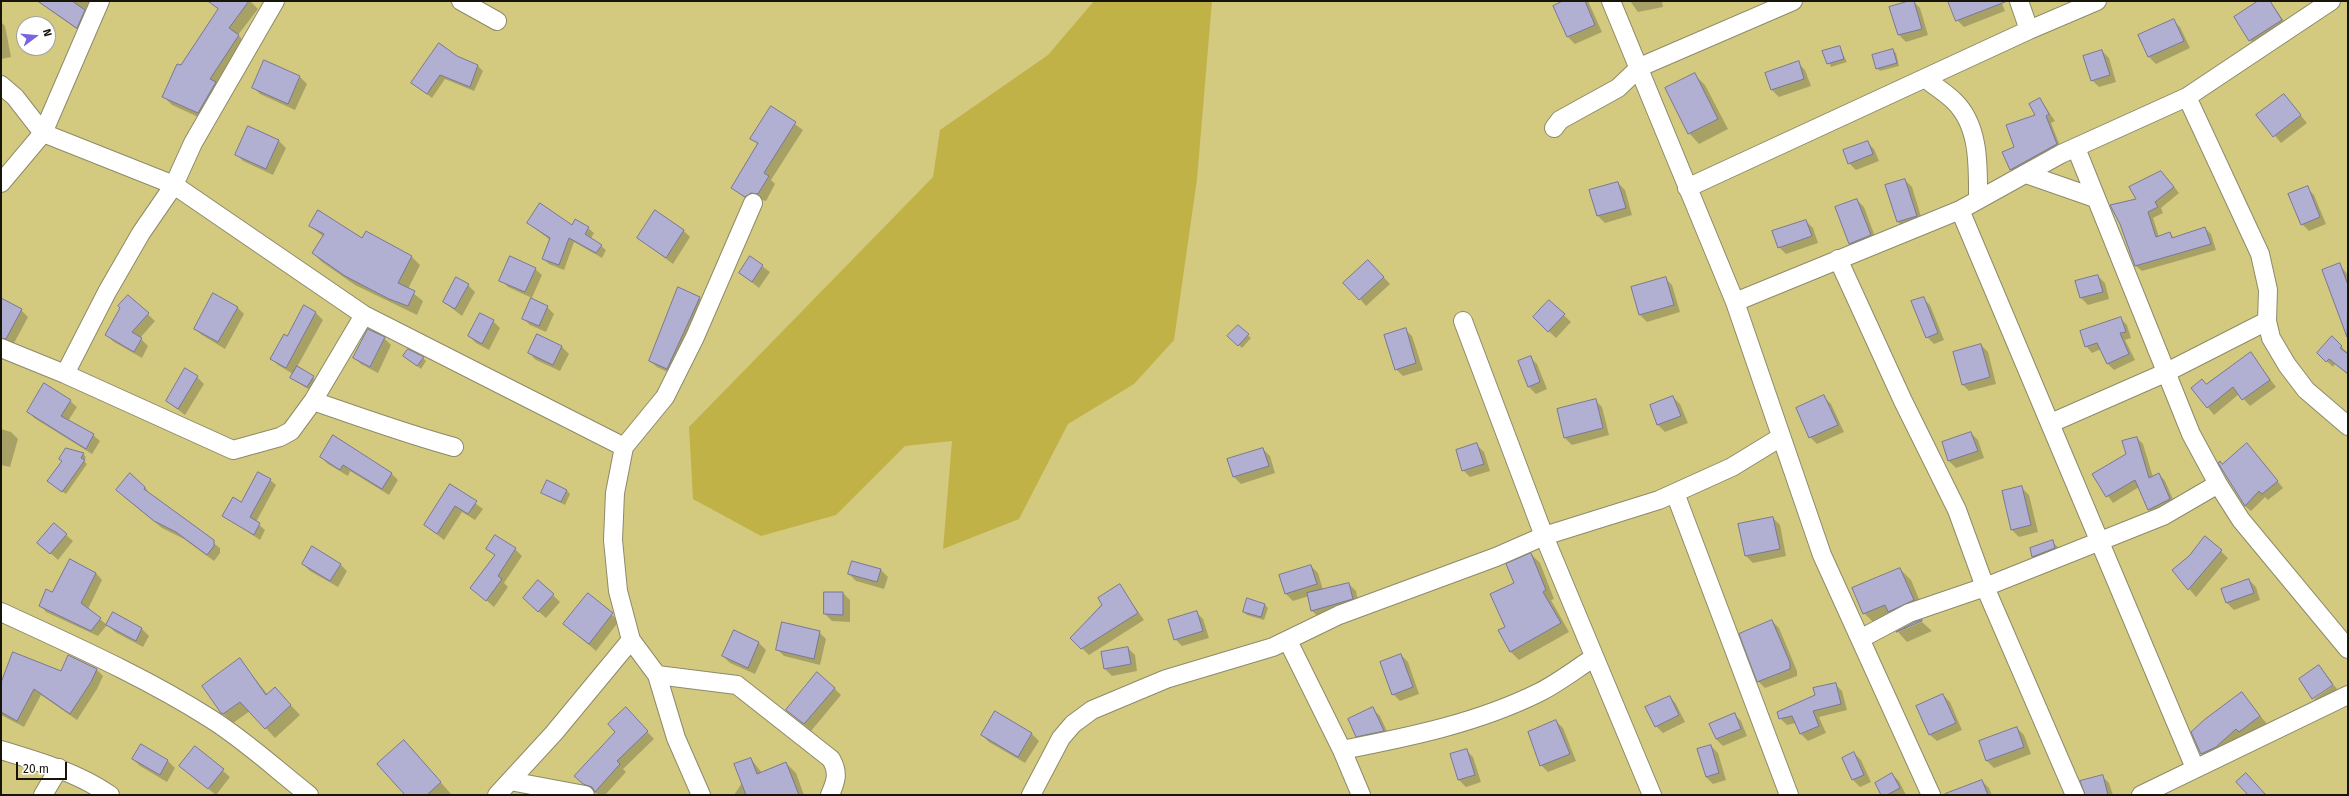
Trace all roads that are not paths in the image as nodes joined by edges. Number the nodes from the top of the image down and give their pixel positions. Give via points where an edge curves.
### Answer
1 (100, 1) edge
2 (275, 1) edge
3 (461, 1) edge
4 (1612, 1) edge
5 (1793, 1) edge
6 (2019, 1) edge
7 (2097, 1) edge
8 (2331, 1) edge
9 (497, 21) dead end
10 (2029, 30) junction
11 (1640, 67) junction
12 (1925, 78) junction
13 (1, 85) edge
14 (2187, 97) junction
15 (1554, 128) dead end
16 (43, 133) junction
17 (2076, 148) junction
18 (2026, 174) junction
19 (1, 183) edge
20 (174, 185) junction
21 (1687, 188) junction
22 (2095, 198) junction
23 (1978, 200) junction
24 (753, 203) dead end
25 (1960, 210) junction
26 (1838, 259) junction
27 (1735, 302) junction
28 (364, 315) junction
29 (1463, 321) dead end
30 (2267, 321) junction
31 (1, 348) edge
32 (2165, 373) junction
33 (65, 374) junction
34 (313, 401) junction
35 (2051, 423) junction
36 (2348, 426) edge
37 (1782, 437) junction
38 (454, 447) dead end
39 (624, 447) junction
40 (2218, 484) junction
41 (1675, 493) junction
42 (1544, 536) junction
43 (2098, 542) junction
44 (1985, 587) junction
45 (1, 612) edge
46 (1860, 639) junction
47 (631, 640) junction
48 (1288, 641) junction
49 (2348, 649) edge
50 (1593, 658) junction
51 (657, 675) junction
52 (2348, 695) edge
53 (1, 750) edge
54 (1342, 750) junction
55 (59, 768) junction
56 (2195, 768) junction
57 (510, 781) junction
58 (43, 795) edge
59 (110, 795) edge
60 (310, 795) edge
61 (497, 795) edge
62 (585, 795) edge
63 (701, 795) edge
64 (830, 795) edge
65 (1031, 795) edge
66 (1360, 795) edge
67 (1652, 795) edge
68 (1789, 795) edge
69 (1931, 795) edge
70 (2075, 795) edge
71 (2141, 795) edge

1 - 16 street
2 - 20 street via 193,143
3 - 9 street
4 - 11 street
5 - 11 street
6 - 10 street
7 - 10 street
8 - 14 street
10 - 12 street
11 - 15 street via 1618,88 1560,120
11 - 21 street
12 - 21 street
12 - 23 street via 1954,101 1969,121 1976,145
13 - 16 street
14 - 17 street
14 - 30 street via 2260,254 2268,290
16 - 19 street
16 - 20 street
17 - 18 street
17 - 22 street
18 - 22 street
18 - 23 street
20 - 28 street
20 - 33 street via 130,252
21 - 27 street
22 - 32 street
23 - 25 street
24 - 39 street via 695,337 665,397
25 - 26 street
25 - 35 street
26 - 27 street
26 - 44 street via 1903,401 1951,496
27 - 37 street
28 - 34 street
28 - 39 street
29 - 42 street
30 - 32 street
30 - 36 street via 2271,338 2306,390
31 - 33 street
32 - 35 street
32 - 40 street via 2191,434
33 - 34 street via 233,450 280,437 290,431
34 - 38 street via 406,434
35 - 43 street
37 - 41 street via 1732,467
37 - 46 street via 1822,555
39 - 47 street via 615,493 613,540 618,591
40 - 43 street via 2163,516
40 - 49 street via 2241,520
41 - 42 street
41 - 68 street
42 - 48 street via 1339,615
42 - 50 street
43 - 44 street
43 - 56 street
44 - 46 street via 1909,613
44 - 70 street
45 - 60 street via 191,706
46 - 69 street
47 - 51 street
47 - 57 street via 554,733
48 - 54 street
48 - 65 street via 1166,679 1092,710 1073,724 1061,738
50 - 54 street via 1540,692 1487,714 1401,738
50 - 67 street
51 - 63 street via 676,738
51 - 64 street via 737,685 831,759 836,767 837,777
52 - 56 street
53 - 55 street
54 - 66 street
55 - 58 street
55 - 59 street via 88,780
56 - 71 street
57 - 61 street
57 - 62 street

